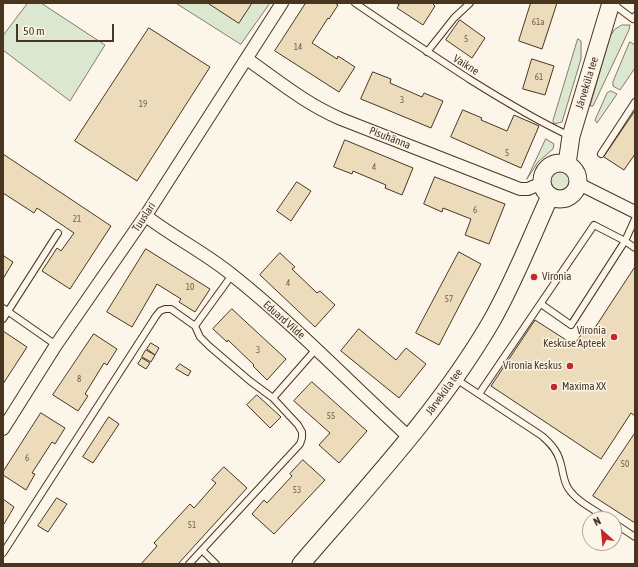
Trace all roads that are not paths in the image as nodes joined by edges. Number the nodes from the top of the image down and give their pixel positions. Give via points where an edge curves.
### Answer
1 (282, 3) edge
2 (355, 3) edge
3 (470, 3) edge
4 (611, 3) edge
5 (634, 18) edge
6 (427, 52) junction
7 (247, 59) junction
8 (635, 102) edge
9 (571, 136) junction
10 (601, 154) dead end
11 (567, 164) junction
12 (579, 184) junction
13 (546, 190) junction
14 (635, 212) edge
15 (146, 216) junction
16 (635, 219) edge
17 (58, 233) dead end
18 (625, 241) junction
19 (635, 248) edge
20 (232, 275) junction
21 (541, 304) junction
22 (6, 310) edge
23 (3, 319) edge
24 (195, 326) junction
25 (56, 345) junction
26 (317, 348) junction
27 (455, 378) junction
28 (479, 394) junction
29 (274, 398) junction
30 (4, 425) edge
31 (410, 438) junction
32 (597, 511) edge
33 (622, 528) edge
34 (635, 537) edge
35 (202, 550) junction
36 (3, 553) edge
37 (189, 564) edge
38 (216, 564) edge
39 (301, 564) edge

1 - 7 street, Tuuslari
2 - 6 lane, Vaikne
3 - 6 lane via 454,18
4 - 5 lane
4 - 9 main road, Järveküla tee
6 - 9 lane, Vaikne via 550,127
7 - 13 street, Pisuhänna via 325,112 520,189
7 - 15 street, Tuuslari
8 - 10 lane
9 - 11 main road, Järveküla tee
11 - 12 main road via 575,169
11 - 13 main road via 561,162 549,166 542,177
12 - 13 main road via 568,198 556,198
12 - 14 street
13 - 27 main road, Järveküla tee via 499,308
15 - 20 street, Eduard Vilde
15 - 25 street, Tuuslari
16 - 18 lane
17 - 22 lane
18 - 19 lane
18 - 21 lane via 594,225
18 - 21 lane via 572,325
20 - 24 lane
20 - 26 street, Eduard Vilde
21 - 28 lane
22 - 23 lane
22 - 25 lane
24 - 29 lane via 200,337 209,346
24 - 36 lane via 171,309 165,308 160,311
25 - 30 street, Tuuslari
26 - 29 lane
26 - 31 street, Eduard Vilde
27 - 28 lane
27 - 31 main road, Järveküla tee
28 - 32 lane via 550,443 560,460 567,487
29 - 35 lane via 302,432 300,444
31 - 39 main road, Järveküla tee
33 - 34 lane
35 - 37 lane
35 - 38 lane

